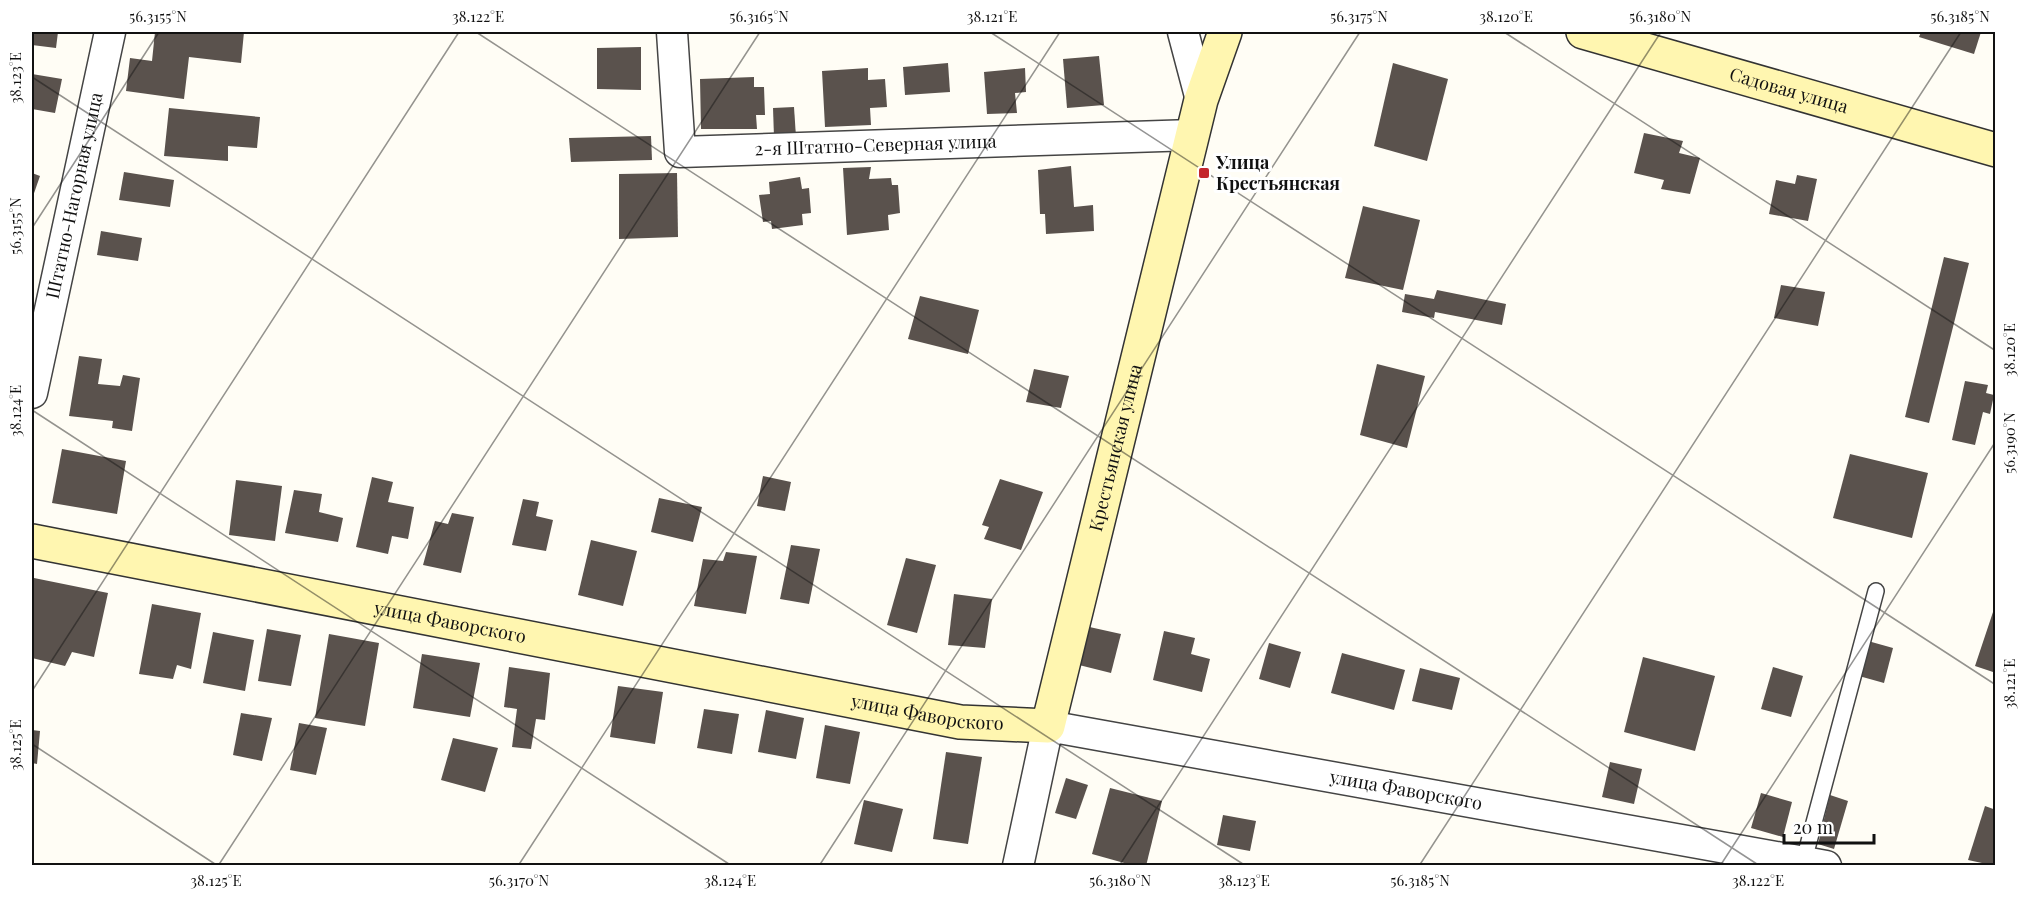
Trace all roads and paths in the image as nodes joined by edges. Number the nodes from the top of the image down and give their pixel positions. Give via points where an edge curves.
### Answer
1 (110, 32) edge
2 (672, 32) edge
3 (1183, 32) edge
4 (1226, 32) edge
5 (1582, 32) edge
6 (1201, 100) junction
7 (1193, 135) junction
8 (1995, 150) edge
9 (32, 393) edge
10 (32, 541) edge
11 (1876, 591) dead end
12 (1048, 726) junction
13 (1815, 863) edge
14 (1018, 866) edge

1 - 9 street, Штатно-Нагорная улица
2 - 7 street, 2-я Штатно-Северная улица via 680,152
3 - 6 street, Крестьянская улица
4 - 6 street
5 - 8 street, Садовая улица
6 - 7 street, Крестьянская улица
7 - 12 street, Крестьянская улица
10 - 12 street, улица Фаворского via 960,722
11 - 13 lane
12 - 13 street, улица Фаворского
12 - 14 street, Крестьянская улица

